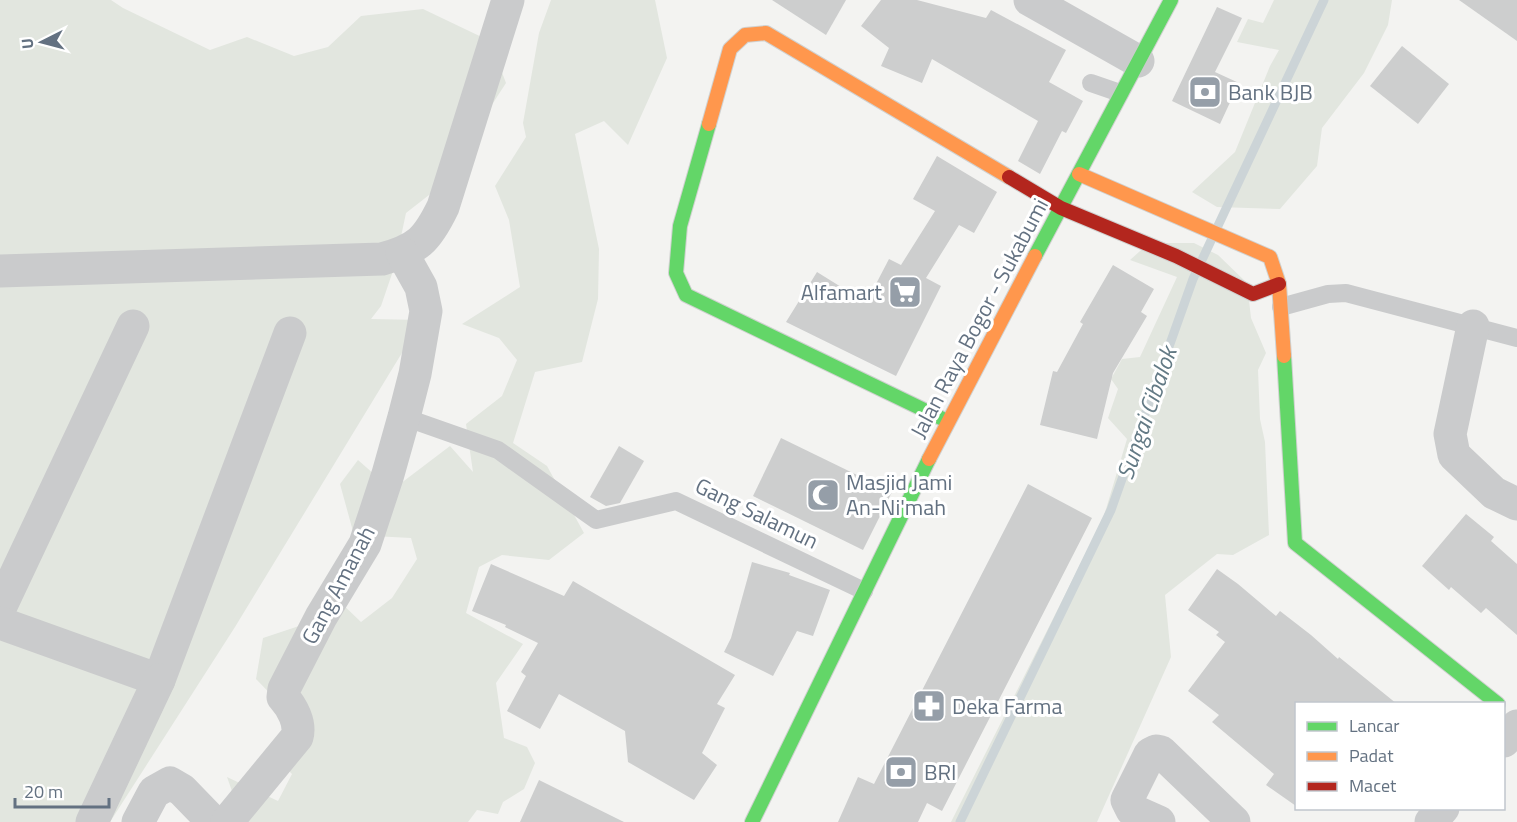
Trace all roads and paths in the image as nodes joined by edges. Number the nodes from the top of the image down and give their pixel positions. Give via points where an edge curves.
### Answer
1 (508, 0) edge
2 (1030, 0) edge
3 (1171, 0) edge
4 (1138, 61) junction
5 (1090, 85) dead end
6 (1120, 93) junction
7 (1079, 174) junction
8 (1061, 208) junction
9 (402, 254) junction
10 (0, 271) edge
11 (1279, 284) junction
12 (1281, 307) junction
13 (133, 326) dead end
14 (1473, 326) junction
15 (290, 333) dead end
16 (1517, 338) edge
17 (404, 417) junction
18 (947, 421) junction
19 (1517, 504) edge
20 (864, 591) junction
21 (0, 608) edge
22 (0, 623) edge
23 (159, 680) junction
24 (1495, 702) edge
25 (1517, 726) edge
26 (1505, 739) edge
27 (1441, 810) edge
28 (92, 822) edge
29 (138, 822) edge
30 (213, 822) edge
31 (227, 822) edge
32 (752, 822) edge
33 (1159, 822) edge
34 (1234, 822) edge
35 (1431, 822) edge

1 - 9 street via 443,207 419,244
2 - 4 street
3 - 4 main road, Jalan Raya Bogor - Sukabumi
4 - 6 main road, Jalan Raya Bogor - Sukabumi
5 - 6 lane
6 - 7 main road, Jalan Raya Bogor - Sukabumi
7 - 8 main road, Jalan Raya Bogor - Sukabumi
7 - 11 main road via 1270,257
8 - 11 main road via 1176,256 1253,294
8 - 18 main road, Jalan Raya Bogor - Sukabumi
8 - 18 main road via 766,33 745,34 730,49 680,226 676,273 686,295
9 - 10 street via 382,259
9 - 17 street, Gang Amanah via 421,287 426,311
11 - 12 main road
12 - 14 lane via 1346,293
12 - 24 main road via 1295,543
13 - 21 street
14 - 16 lane
14 - 19 street via 1450,434 1454,455 1494,493
15 - 23 street
17 - 20 lane, Gang Salamun via 498,450 596,520 676,501
17 - 31 street, Gang Amanah via 364,544 284,689 283,697 291,706 299,730 297,737
18 - 20 main road, Jalan Raya Bogor - Sukabumi
20 - 32 main road, Jalan Raya Bogor - Sukabumi
22 - 23 street
23 - 28 street
25 - 26 street
27 - 35 street
29 - 30 street via 154,792 170,783
33 - 34 street via 1132,810 1127,800 1150,753 1156,751

